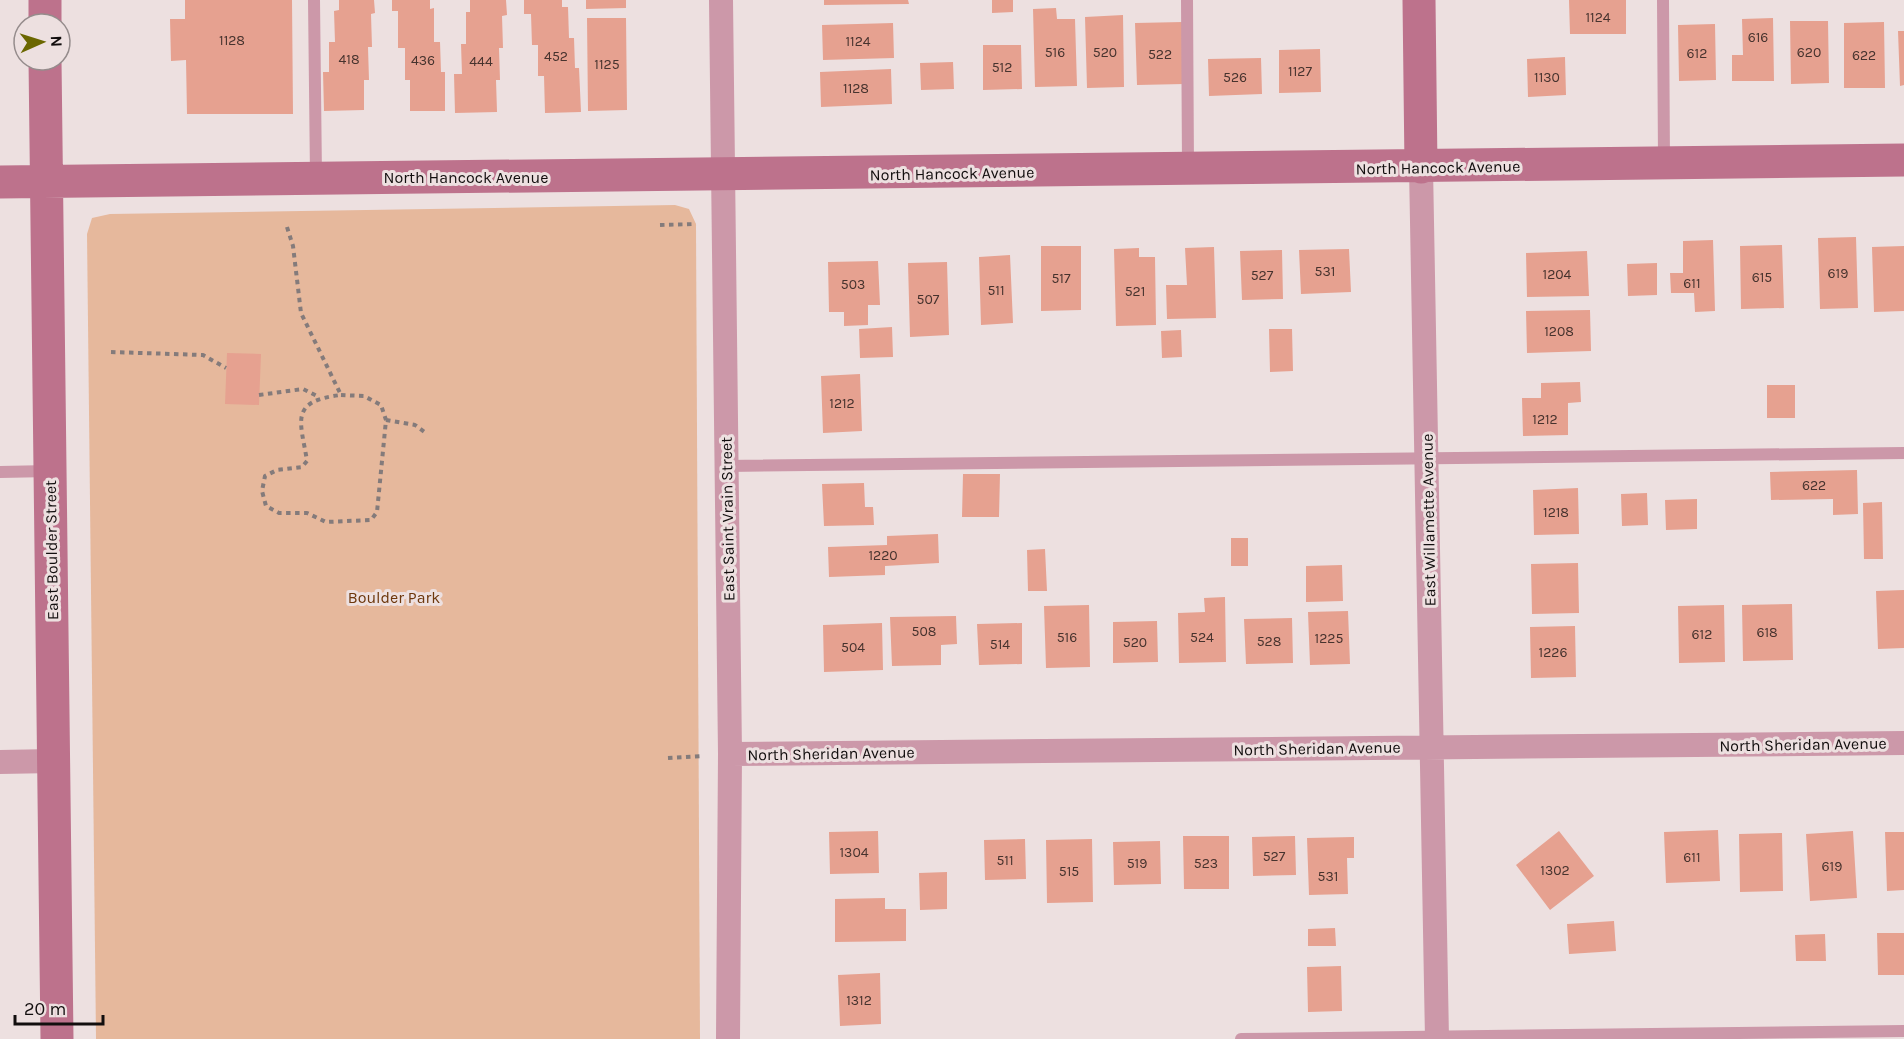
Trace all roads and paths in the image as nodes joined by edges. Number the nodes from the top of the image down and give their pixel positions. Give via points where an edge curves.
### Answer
1 (314, 0) edge
2 (721, 0) edge
3 (1187, 0) edge
4 (1419, 0) edge
5 (1663, 0) edge
6 (45, 72) edge
7 (1904, 160) edge
8 (1664, 164) junction
9 (1421, 167) junction
10 (1188, 170) junction
11 (724, 175) junction
12 (316, 178) junction
13 (47, 180) junction
14 (0, 182) edge
15 (724, 223) junction
16 (660, 225) dead end
17 (287, 227) dead end
18 (111, 352) dead end
19 (226, 368) dead end
20 (259, 395) dead end
21 (341, 395) junction
22 (319, 397) junction
23 (386, 420) junction
24 (426, 433) dead end
25 (1904, 453) edge
26 (1426, 457) junction
27 (727, 466) junction
28 (50, 471) junction
29 (0, 472) edge
30 (1904, 743) edge
31 (1432, 747) junction
32 (730, 754) junction
33 (668, 758) dead end
34 (54, 761) junction
35 (0, 762) edge
36 (1904, 1031) edge
37 (1437, 1038) edge
38 (57, 1039) edge
39 (728, 1039) edge
40 (1241, 1039) edge

1 - 12 lane
2 - 11 street, East Saint Vrain Street
3 - 10 lane
4 - 9 main road, East Willamette Avenue
5 - 8 lane
6 - 13 main road, East Boulder Street
7 - 8 main road, North Hancock Avenue
8 - 9 main road, North Hancock Avenue
9 - 10 main road, North Hancock Avenue
9 - 26 street, East Willamette Avenue
10 - 11 main road, North Hancock Avenue
11 - 12 main road, North Hancock Avenue
11 - 15 street, East Saint Vrain Street
12 - 13 main road, North Hancock Avenue
13 - 14 main road, North Hancock Avenue
13 - 28 main road, East Boulder Street
15 - 16 path
15 - 27 street, East Saint Vrain Street
17 - 21 path via 301,313
18 - 19 path via 203,355
20 - 22 path via 303,389
21 - 22 path
21 - 23 path via 364,396 381,405
22 - 23 path via 303,410 300,424 307,461 302,467 265,476 262,491 266,506 279,513 307,513 326,522 371,520 377,512
23 - 24 path via 415,425
25 - 26 lane
26 - 27 lane
26 - 31 street, East Willamette Avenue
27 - 32 street, East Saint Vrain Street
28 - 29 lane
28 - 34 main road, East Boulder Street
30 - 31 street, North Sheridan Avenue
31 - 32 street, North Sheridan Avenue
31 - 37 street, East Willamette Avenue
32 - 33 path
32 - 39 street, East Saint Vrain Street
34 - 35 street
34 - 38 main road, East Boulder Street
36 - 37 lane
37 - 40 lane

